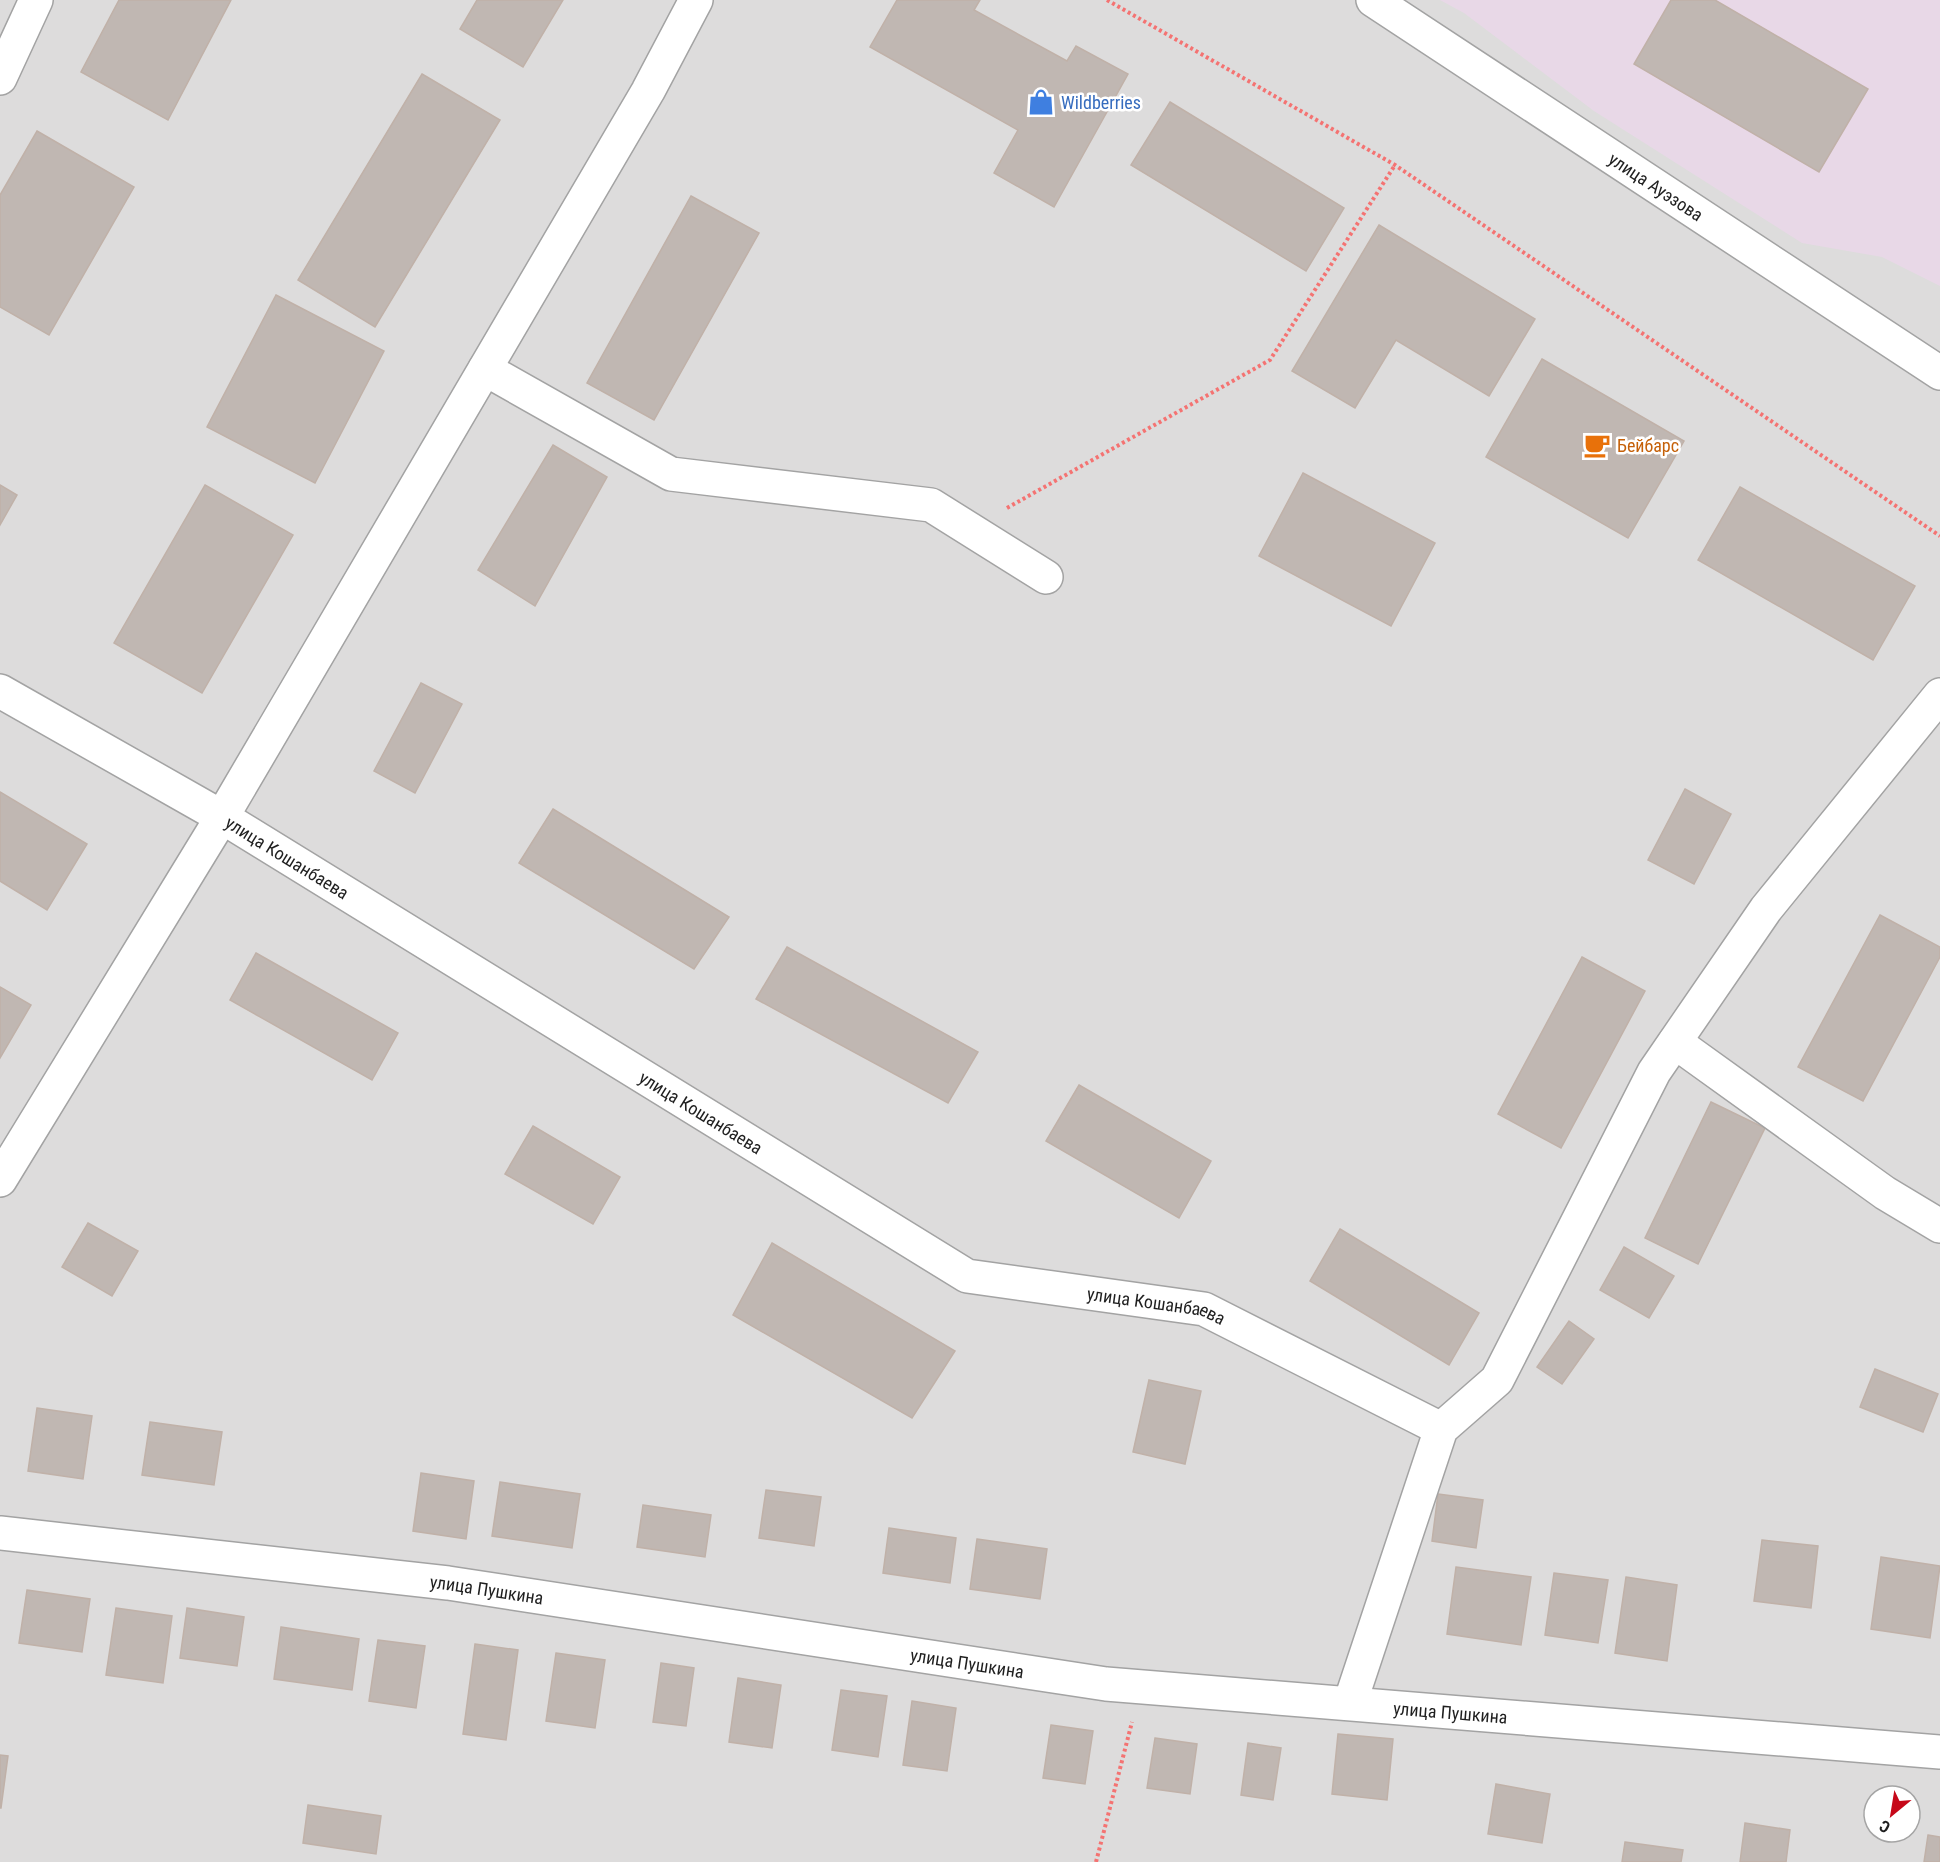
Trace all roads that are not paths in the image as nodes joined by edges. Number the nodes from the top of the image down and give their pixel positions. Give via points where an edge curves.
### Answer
1 (36, 0) edge
2 (696, 0) edge
3 (1373, 0) edge
4 (0, 78) edge
5 (485, 369) junction
6 (1940, 373) edge
7 (1046, 577) dead end
8 (0, 691) edge
9 (1940, 695) edge
10 (222, 817) junction
11 (1675, 1042) junction
12 (0, 1180) edge
13 (1940, 1226) edge
14 (1441, 1429) junction
15 (0, 1533) edge
16 (1350, 1704) junction
17 (1940, 1752) edge

1 - 4 street
2 - 5 street via 648,91
3 - 6 street, улица Ауэзова
5 - 7 street via 670,474 931,505
5 - 10 street
8 - 10 street, улица Кошанбаева
9 - 11 street via 1766,909
10 - 12 street
10 - 14 street, улица Кошанбаева via 967,1276 1204,1309
11 - 13 street via 1886,1193
11 - 14 street via 1654,1072 1497,1380
14 - 16 street
15 - 16 street, улица Пушкина via 448,1583 1106,1684
16 - 17 street, улица Пушкина

